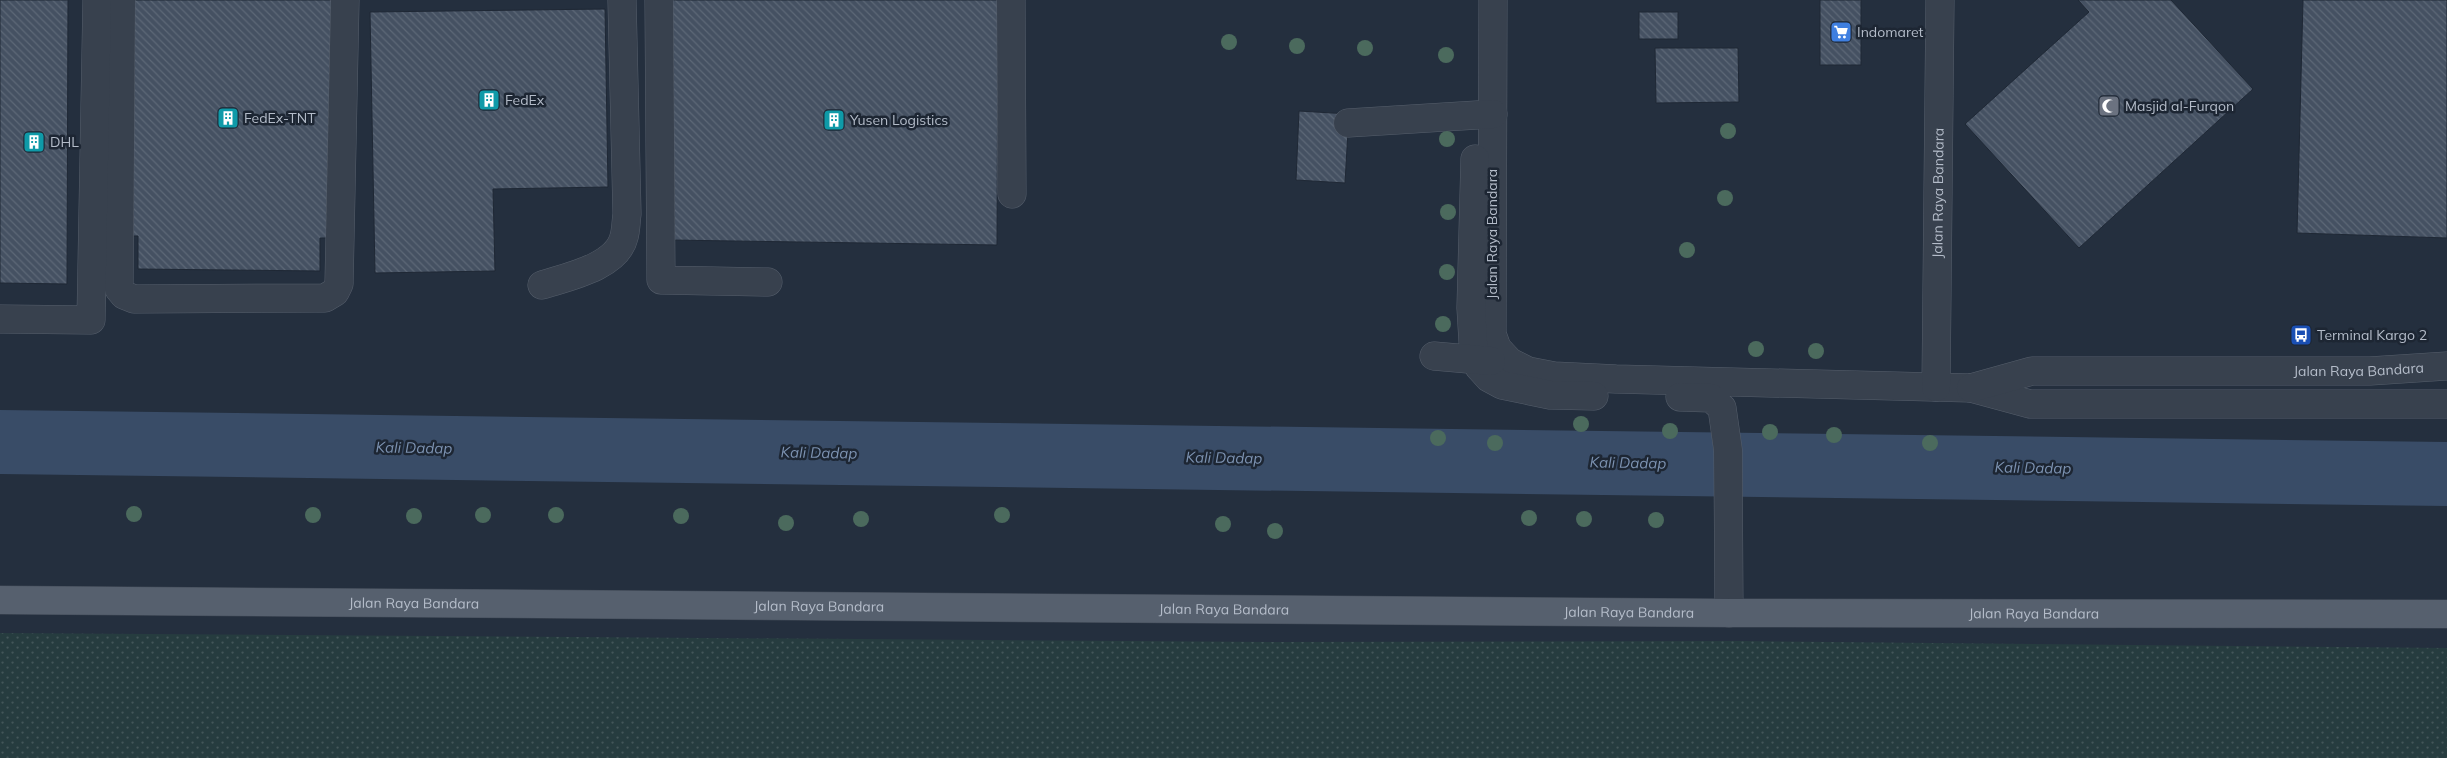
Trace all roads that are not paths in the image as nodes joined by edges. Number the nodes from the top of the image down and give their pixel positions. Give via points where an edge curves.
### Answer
1 (97, 0) edge
2 (121, 0) edge
3 (345, 0) edge
4 (622, 0) edge
5 (659, 0) edge
6 (1011, 0) edge
7 (1493, 0) edge
8 (1940, 0) edge
9 (1493, 114) junction
10 (1348, 123) dead end
11 (1012, 194) dead end
12 (768, 282) dead end
13 (542, 285) dead end
14 (0, 319) edge
15 (1434, 356) dead end
16 (1474, 358) junction
17 (1510, 362) junction
18 (2447, 366) edge
19 (2370, 372) junction
20 (1936, 387) junction
21 (1972, 388) junction
22 (2447, 404) edge
23 (2371, 406) junction
24 (0, 600) edge
25 (1728, 613) junction
26 (2447, 614) edge

1 - 14 street via 91,320
2 - 3 street via 119,289 124,295 134,298 325,298 335,292 339,284
4 - 13 street via 627,214 624,239 609,259 593,268
5 - 12 street via 661,280
6 - 11 street
7 - 9 street, Jalan Raya Bandara
8 - 20 street, Jalan Raya Bandara
9 - 10 street
9 - 16 street via 1479,142 1473,182 1471,308
9 - 17 street, Jalan Raya Bandara via 1492,334 1497,348
15 - 16 street
16 - 17 street
16 - 25 street via 1490,378 1523,390 1550,395 1711,398 1722,408 1728,450
17 - 20 street, Jalan Raya Bandara via 1528,371 1554,376
18 - 19 street, Jalan Raya Bandara
19 - 21 street, Jalan Raya Bandara via 2032,371
19 - 23 street
20 - 21 street, Jalan Raya Bandara
21 - 23 street, Jalan Raya Bandara via 2030,404
22 - 23 street, Jalan Raya Bandara
24 - 25 main road, Jalan Raya Bandara
25 - 26 main road, Jalan Raya Bandara

